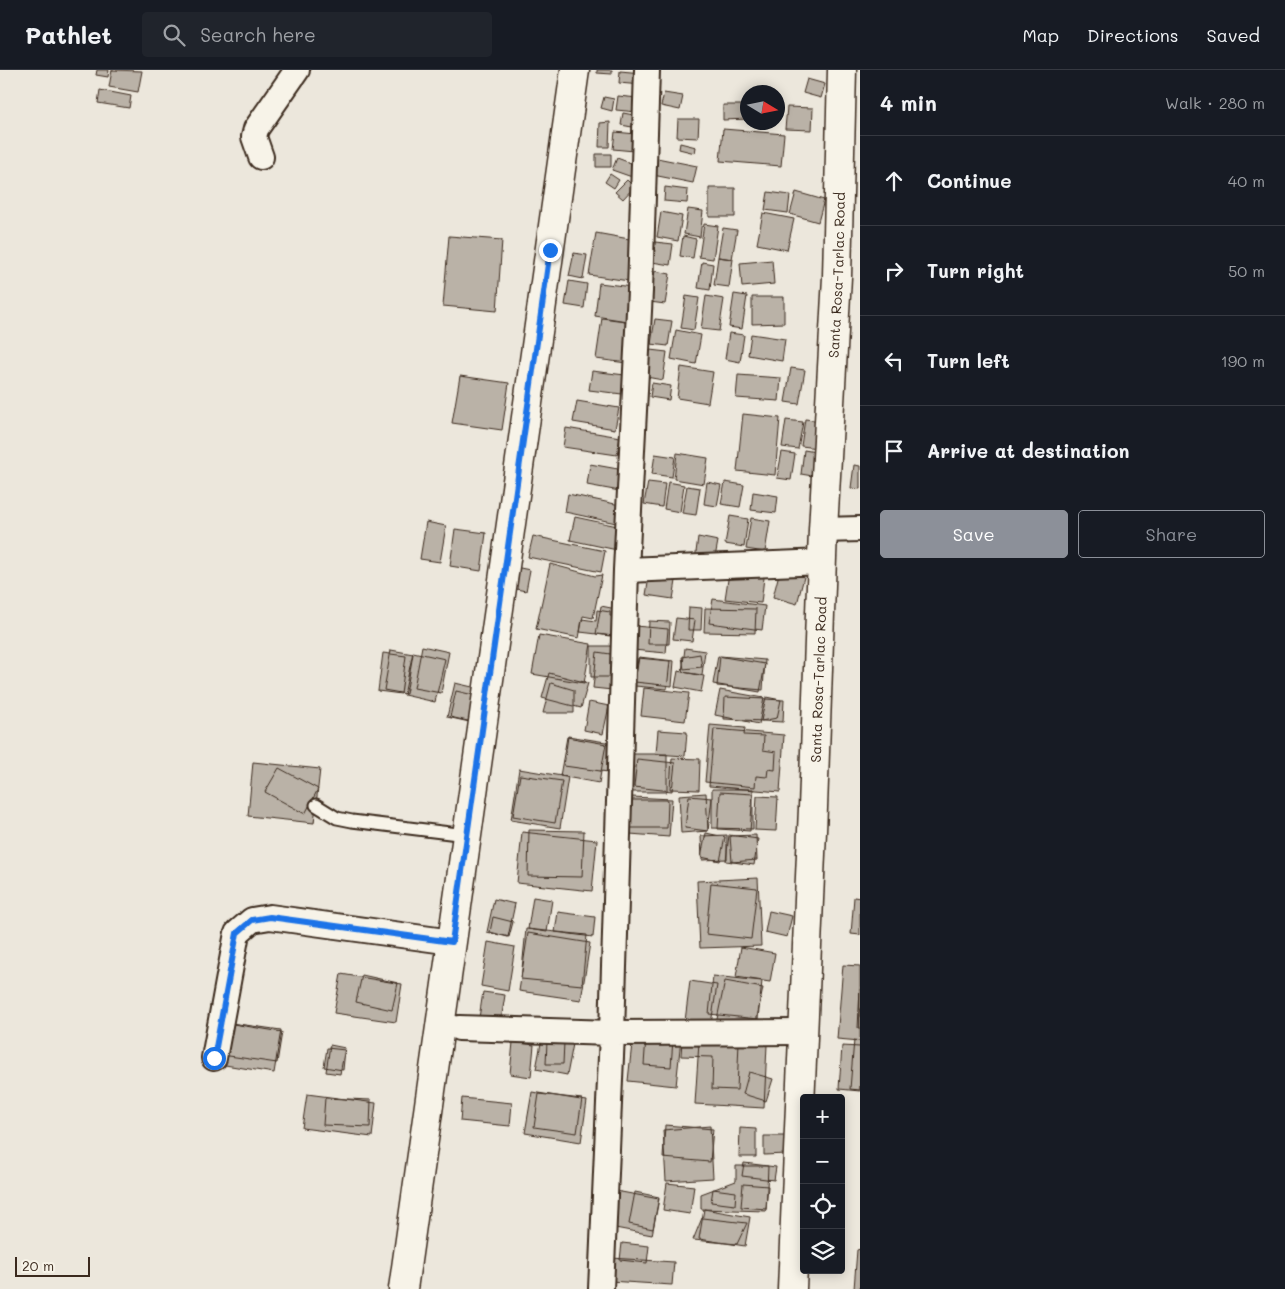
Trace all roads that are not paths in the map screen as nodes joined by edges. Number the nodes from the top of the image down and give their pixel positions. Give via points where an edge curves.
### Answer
1 (298, 70) edge
2 (575, 70) edge
3 (647, 70) edge
4 (842, 70) edge
5 (261, 157) dead end
6 (860, 529) edge
7 (824, 530) junction
8 (823, 562) junction
9 (626, 570) junction
10 (316, 805) dead end
11 (466, 835) junction
12 (452, 942) junction
13 (459, 1028) dead end
14 (802, 1032) junction
15 (612, 1033) junction
16 (214, 1058) dead end
17 (403, 1289) edge
18 (601, 1289) edge
19 (792, 1289) edge

1 - 5 street via 256,129 254,136
2 - 11 main road
3 - 9 street
4 - 7 main road, Santa Rosa-Tarlac Road via 837,277
6 - 7 street
7 - 8 main road, Santa Rosa-Tarlac Road
8 - 9 street
8 - 14 main road, Santa Rosa-Tarlac Road
9 - 15 street
10 - 11 lane via 337,818 352,821
11 - 12 main road
12 - 16 street via 270,917 252,920 237,933
12 - 17 main road
13 - 15 street
14 - 15 street
14 - 19 main road, Santa Rosa-Tarlac Road
15 - 18 street

